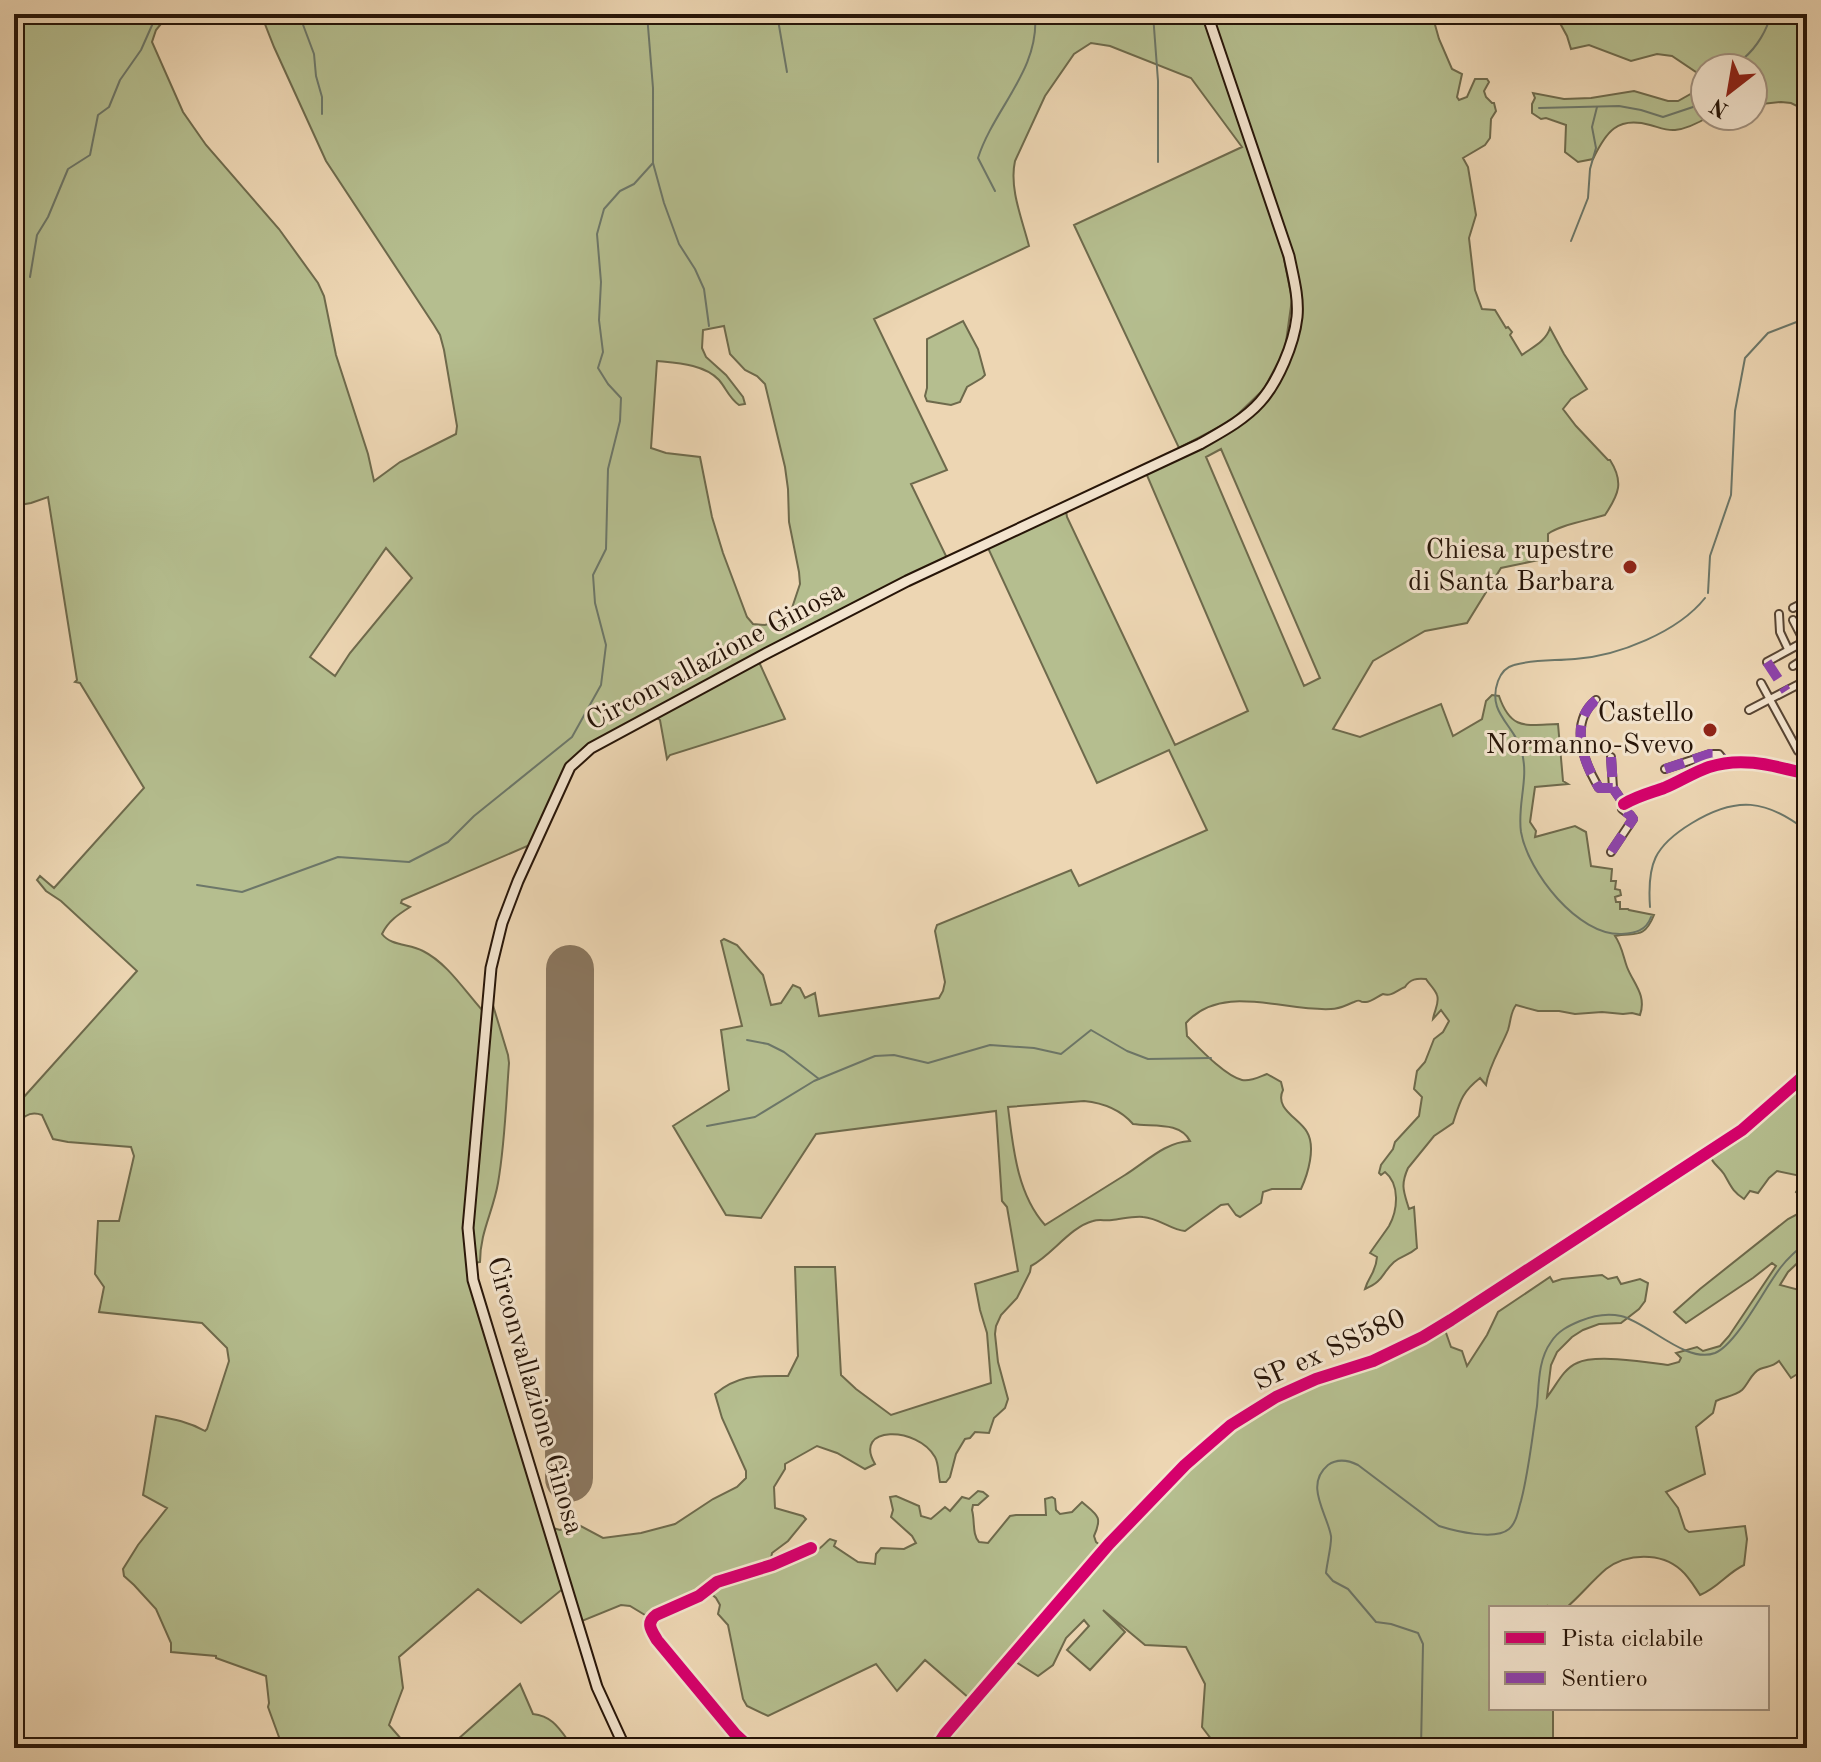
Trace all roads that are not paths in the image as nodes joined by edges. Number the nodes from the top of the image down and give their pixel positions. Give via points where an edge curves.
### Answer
1 (1207, 14) edge
2 (1807, 601) edge
3 (1793, 608) dead end
4 (1779, 614) dead end
5 (1793, 620) dead end
6 (1806, 643) edge
7 (1788, 649) junction
8 (1807, 657) edge
9 (1767, 662) dead end
10 (1793, 666) dead end
11 (1807, 680) edge
12 (1761, 683) dead end
13 (1596, 700) dead end
14 (1769, 700) junction
15 (1749, 710) dead end
16 (1798, 751) dead end
17 (1611, 757) dead end
18 (1726, 763) junction
19 (1665, 769) dead end
20 (1807, 774) edge
21 (1613, 788) junction
22 (1624, 804) junction
23 (1611, 852) dead end
24 (1807, 1073) edge
25 (811, 1548) dead end
26 (625, 1748) edge
27 (750, 1748) edge
28 (936, 1748) edge

1 - 26 main road, Circonvallazione Ginosa via 1295,287 1297,317 1289,350 1261,401 1200,444 907,581 591,748 570,767 502,923 491,968 468,1228 473,1280 597,1687
2 - 3 street
4 - 7 street
5 - 6 street
6 - 7 street
7 - 9 street
8 - 10 street
11 - 14 street
12 - 14 street
13 - 21 street via 1585,713 1580,733 1585,760 1599,788
14 - 15 street
14 - 16 street
17 - 21 street
18 - 19 street via 1719,754 1710,754
18 - 20 street via 1769,764
18 - 22 street
21 - 22 street
22 - 23 street via 1622,809 1633,819
24 - 28 street, SP ex SS580 via 1742,1130 1433,1331 1373,1361 1276,1397 1231,1425 1109,1544
25 - 27 street via 717,1582 649,1623 657,1640

